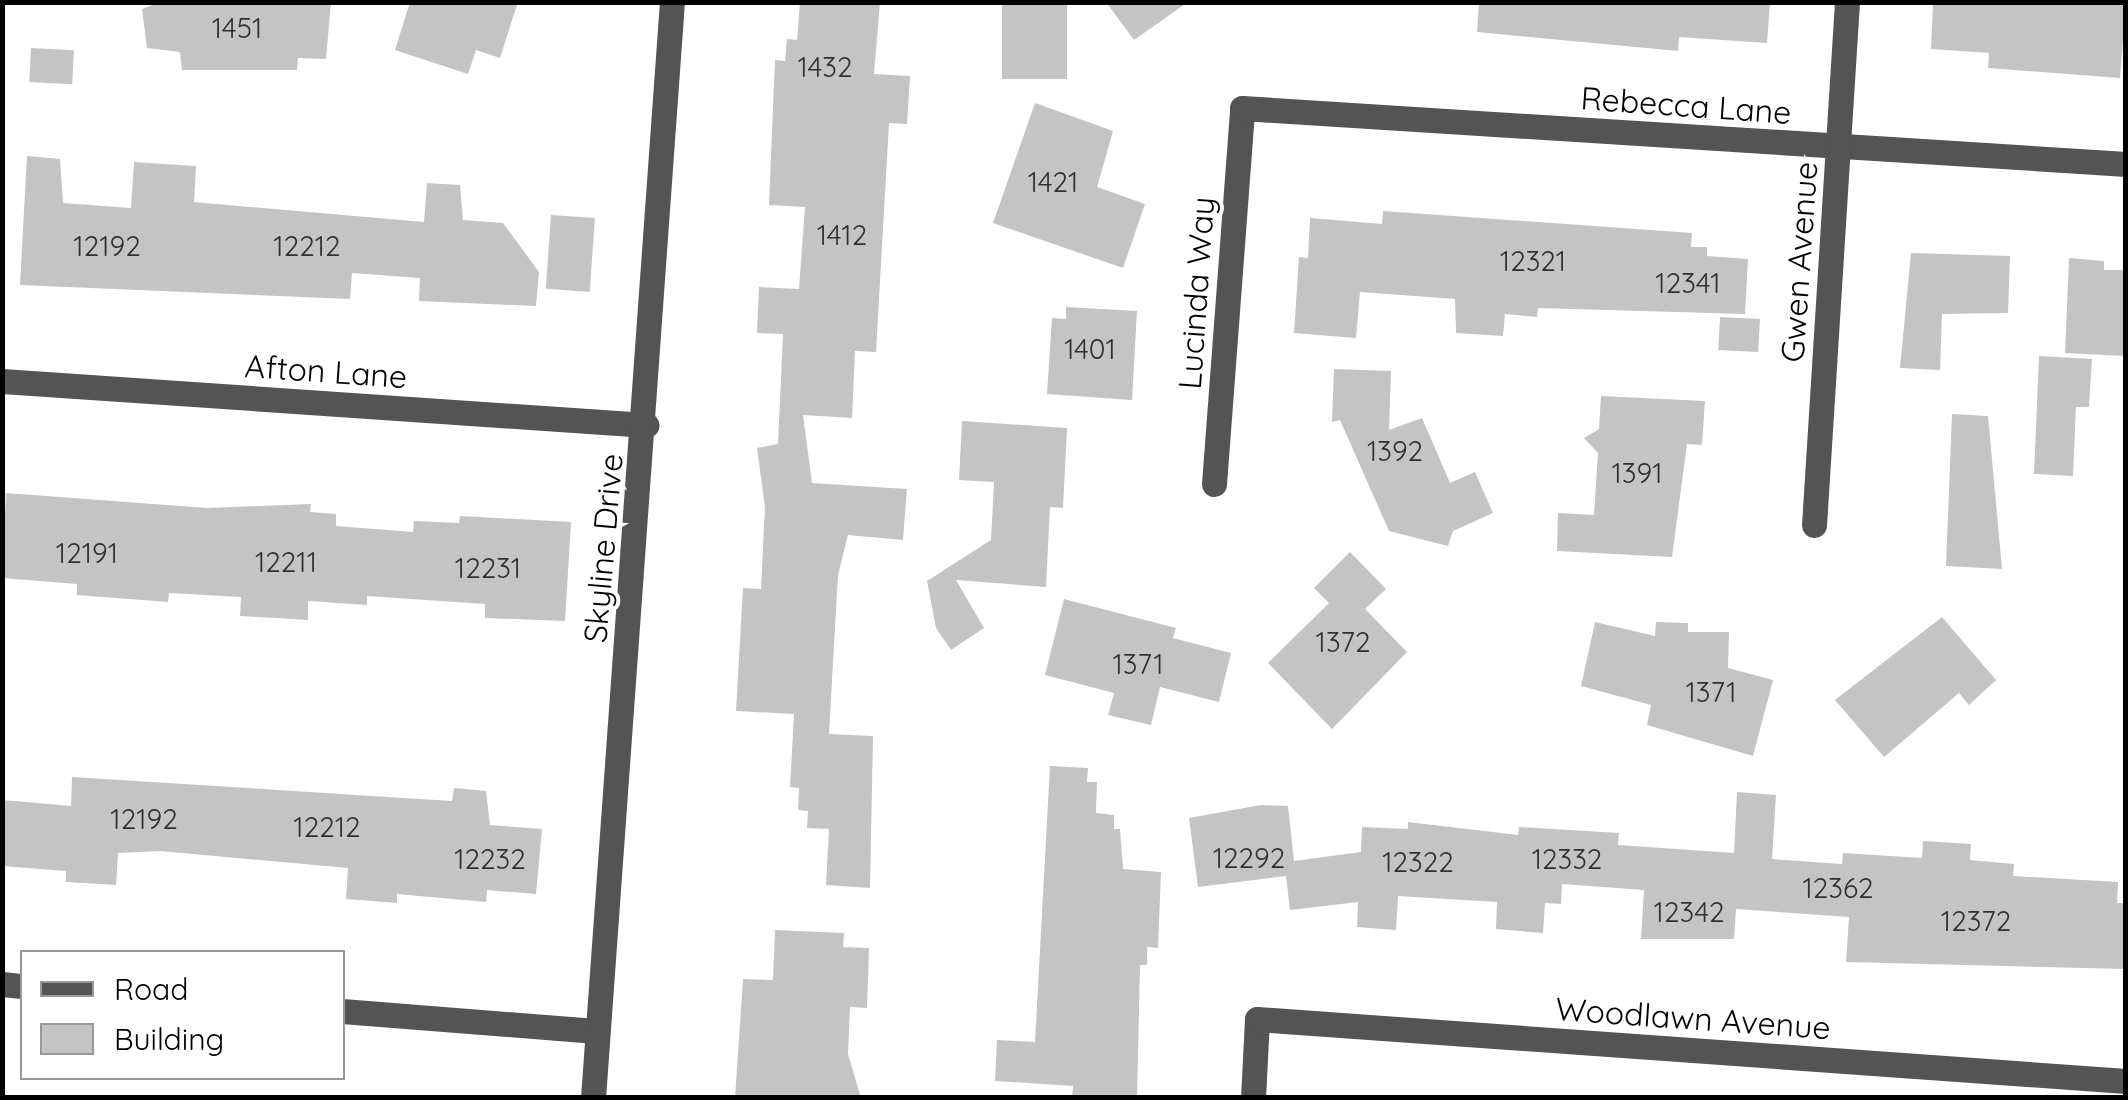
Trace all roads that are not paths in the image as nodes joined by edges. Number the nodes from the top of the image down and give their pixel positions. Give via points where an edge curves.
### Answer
1 (672, 2) edge
2 (1848, 2) edge
3 (1242, 108) joint
4 (1838, 148) junction
5 (2126, 164) edge
6 (2, 382) edge
7 (646, 425) junction
8 (1214, 484) dead end
9 (1814, 525) dead end
10 (345, 1011) edge
11 (596, 1030) junction
12 (2126, 1082) edge
13 (593, 1098) edge
14 (1253, 1098) edge

1 - 7 street, Skyline Drive
2 - 4 street, Gwen Avenue
3 - 4 street, Rebecca Lane
3 - 8 street, Lucinda Way
4 - 5 street, Rebecca Lane
4 - 9 street, Gwen Avenue
6 - 7 street, Afton Lane
7 - 11 street, Skyline Drive
10 - 11 street
11 - 13 street, Skyline Drive
12 - 14 street, Woodlawn Avenue via 1257,1019

